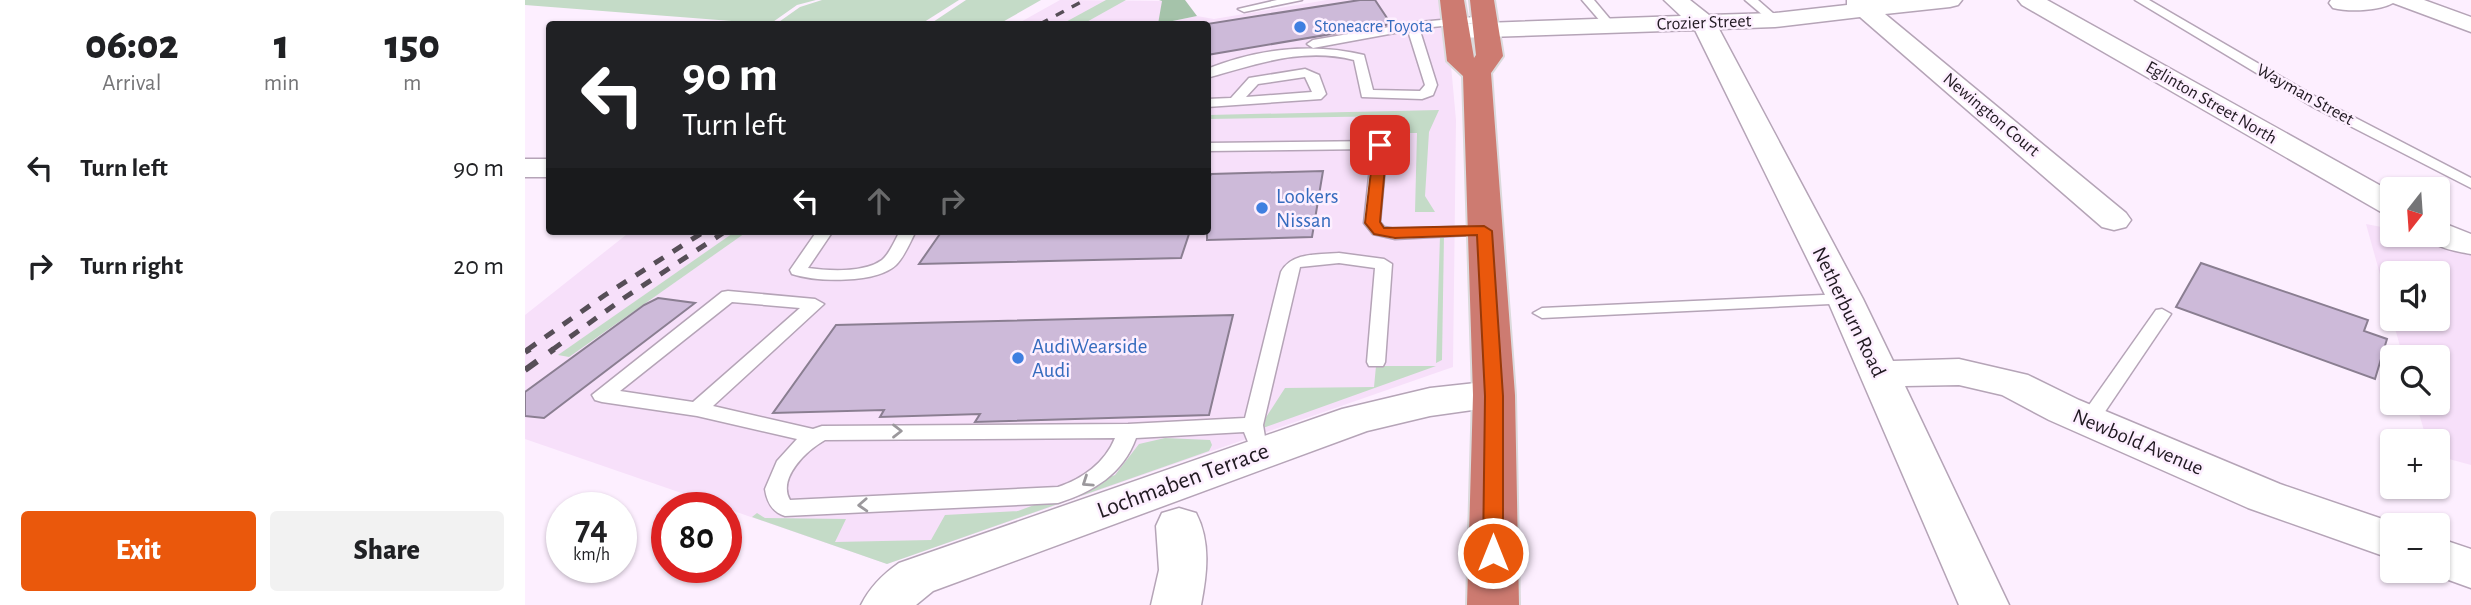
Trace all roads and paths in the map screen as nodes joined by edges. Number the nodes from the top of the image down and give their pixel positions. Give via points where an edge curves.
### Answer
1 (1296, 0) edge
2 (1588, 0) edge
3 (1676, 0) edge
4 (1751, 0) edge
5 (1948, 0) edge
6 (2030, 0) edge
7 (2141, 0) edge
8 (2383, 0) edge
9 (2402, 0) edge
10 (2341, 3) dead end
11 (1861, 5) edge
12 (1244, 9) dead end
13 (1485, 16) edge
14 (1455, 18) edge
15 (1775, 20) junction
16 (1704, 23) junction
17 (2471, 24) edge
18 (1419, 25) junction
19 (1611, 27) junction
20 (1211, 59) edge
21 (1211, 73) edge
22 (1477, 74) junction
23 (1234, 102) junction
24 (1211, 103) edge
25 (1211, 147) edge
26 (525, 168) edge
27 (546, 168) edge
28 (2471, 184) edge
29 (2380, 198) edge
30 (2114, 220) dead end
31 (1484, 231) junction
32 (822, 235) edge
33 (906, 235) edge
34 (1845, 299) junction
35 (1542, 313) dead end
36 (2162, 314) dead end
37 (1375, 362) dead end
38 (1879, 374) junction
39 (1494, 396) junction
40 (697, 409) junction
41 (2089, 420) junction
42 (1128, 431) junction
43 (813, 436) junction
44 (1257, 439) junction
45 (1179, 526) dead end
46 (2380, 537) edge
47 (2450, 561) edge
48 (2471, 569) edge
49 (886, 605) edge
50 (1176, 605) edge
51 (1493, 605) edge
52 (1984, 605) edge

1 - 12 lane
2 - 19 lane
3 - 16 street
4 - 15 lane
5 - 11 street, Crozier Street
6 - 29 street, Eglinton Street North
7 - 28 lane, Wayman Street via 2318,104
8 - 10 street
9 - 17 street
11 - 15 street, Crozier Street
11 - 30 street, Newington Court
13 - 14 street, Crozier Street
13 - 19 street, Crozier Street
13 - 22 highway via 1490,56
14 - 18 lane
14 - 22 highway via 1461,61
15 - 16 street, Crozier Street
16 - 19 street, Crozier Street
16 - 34 street, Netherburn Road
18 - 20 lane
18 - 21 lane via 1415,34 1431,85 1422,95 1367,94 1360,58 1330,53 1267,57
22 - 31 highway
23 - 23 lane via 1316,96 1319,94 1313,75 1305,74 1257,79
23 - 24 lane
25 - 31 lane via 1380,145 1373,223 1379,231
26 - 27 street
31 - 39 highway
32 - 33 lane via 798,270 834,274 881,267
34 - 35 lane
34 - 38 street, Netherburn Road
36 - 41 lane
37 - 44 lane via 1384,264 1339,258 1294,262
38 - 41 street, Newbold Avenue via 1959,372 2014,384
38 - 52 street, Netherburn Road
39 - 44 street, Lochmaben Terrace via 1430,402
39 - 51 highway
40 - 40 lane via 781,333 815,304 728,296 602,395
40 - 43 lane
41 - 46 street, Newbold Avenue via 2264,496
43 -> 42 lane via 864,431
42 -> 43 lane via 1123,449 1106,468 1075,490 1058,495 785,508 776,499 778,477
42 - 44 lane
44 - 49 street, Lochmaben Terrace via 916,578
45 - 50 street via 1182,570
47 - 48 street

